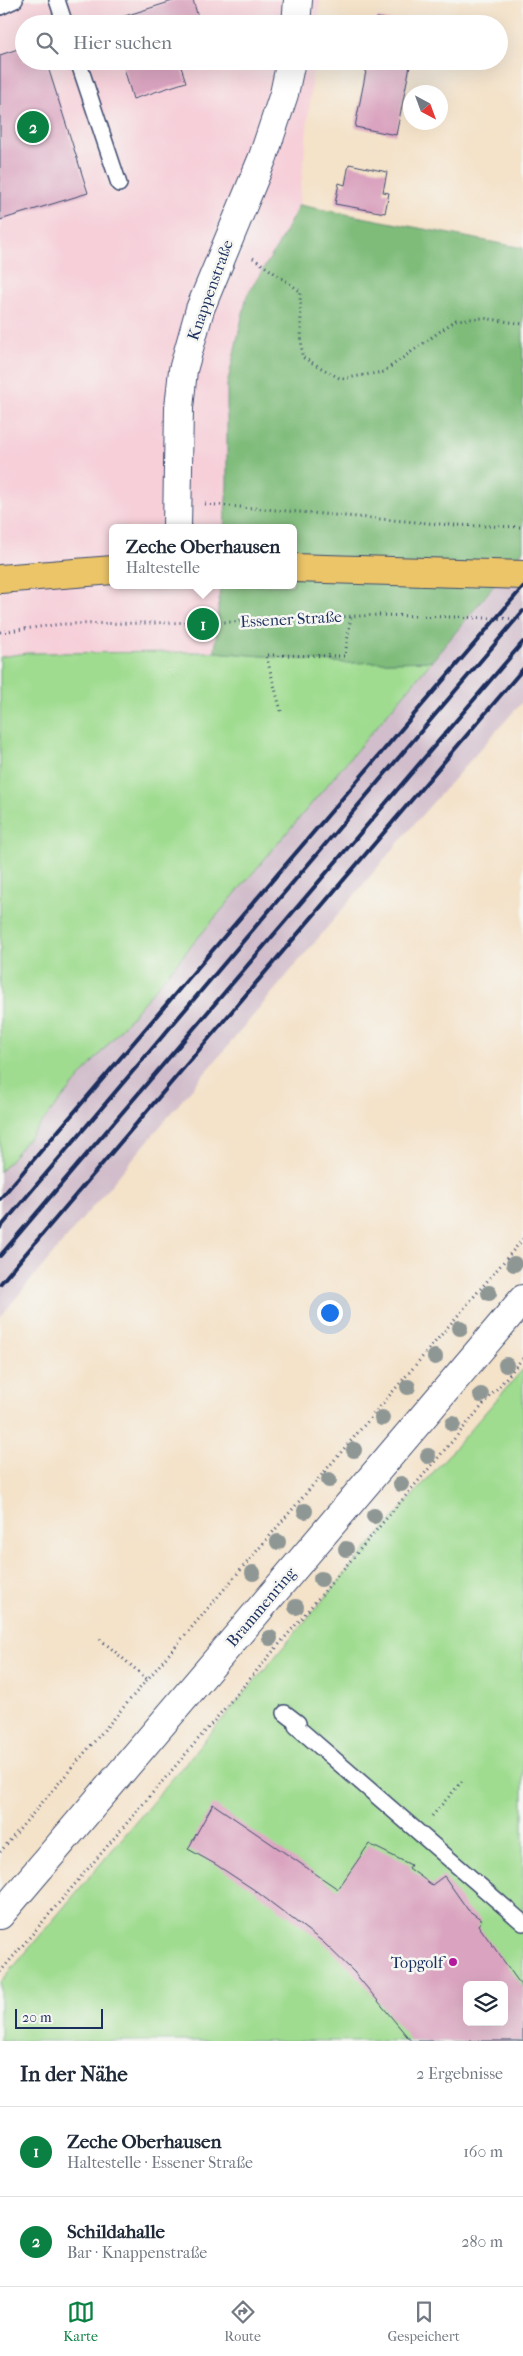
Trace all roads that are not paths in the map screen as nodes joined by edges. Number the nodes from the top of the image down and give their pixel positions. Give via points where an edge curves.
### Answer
1 (15, 0) edge
2 (57, 0) edge
3 (298, 0) edge
4 (0, 7) edge
5 (62, 15) edge
6 (297, 15) edge
7 (81, 70) edge
8 (289, 70) edge
9 (119, 184) dead end
10 (177, 515) edge
11 (297, 568) edge
12 (109, 570) edge
13 (523, 575) edge
14 (0, 579) edge
15 (523, 1299) edge
16 (285, 1712) dead end
17 (0, 1915) edge
18 (523, 1922) edge

1 - 4 lane
2 - 5 lane
3 - 6 street
7 - 9 lane
8 - 10 street, Knappenstraße via 263,157 200,309 183,370
11 - 13 main road
12 - 14 main road
15 - 17 street, Brammenring
16 - 18 lane via 298,1723 296,1726

